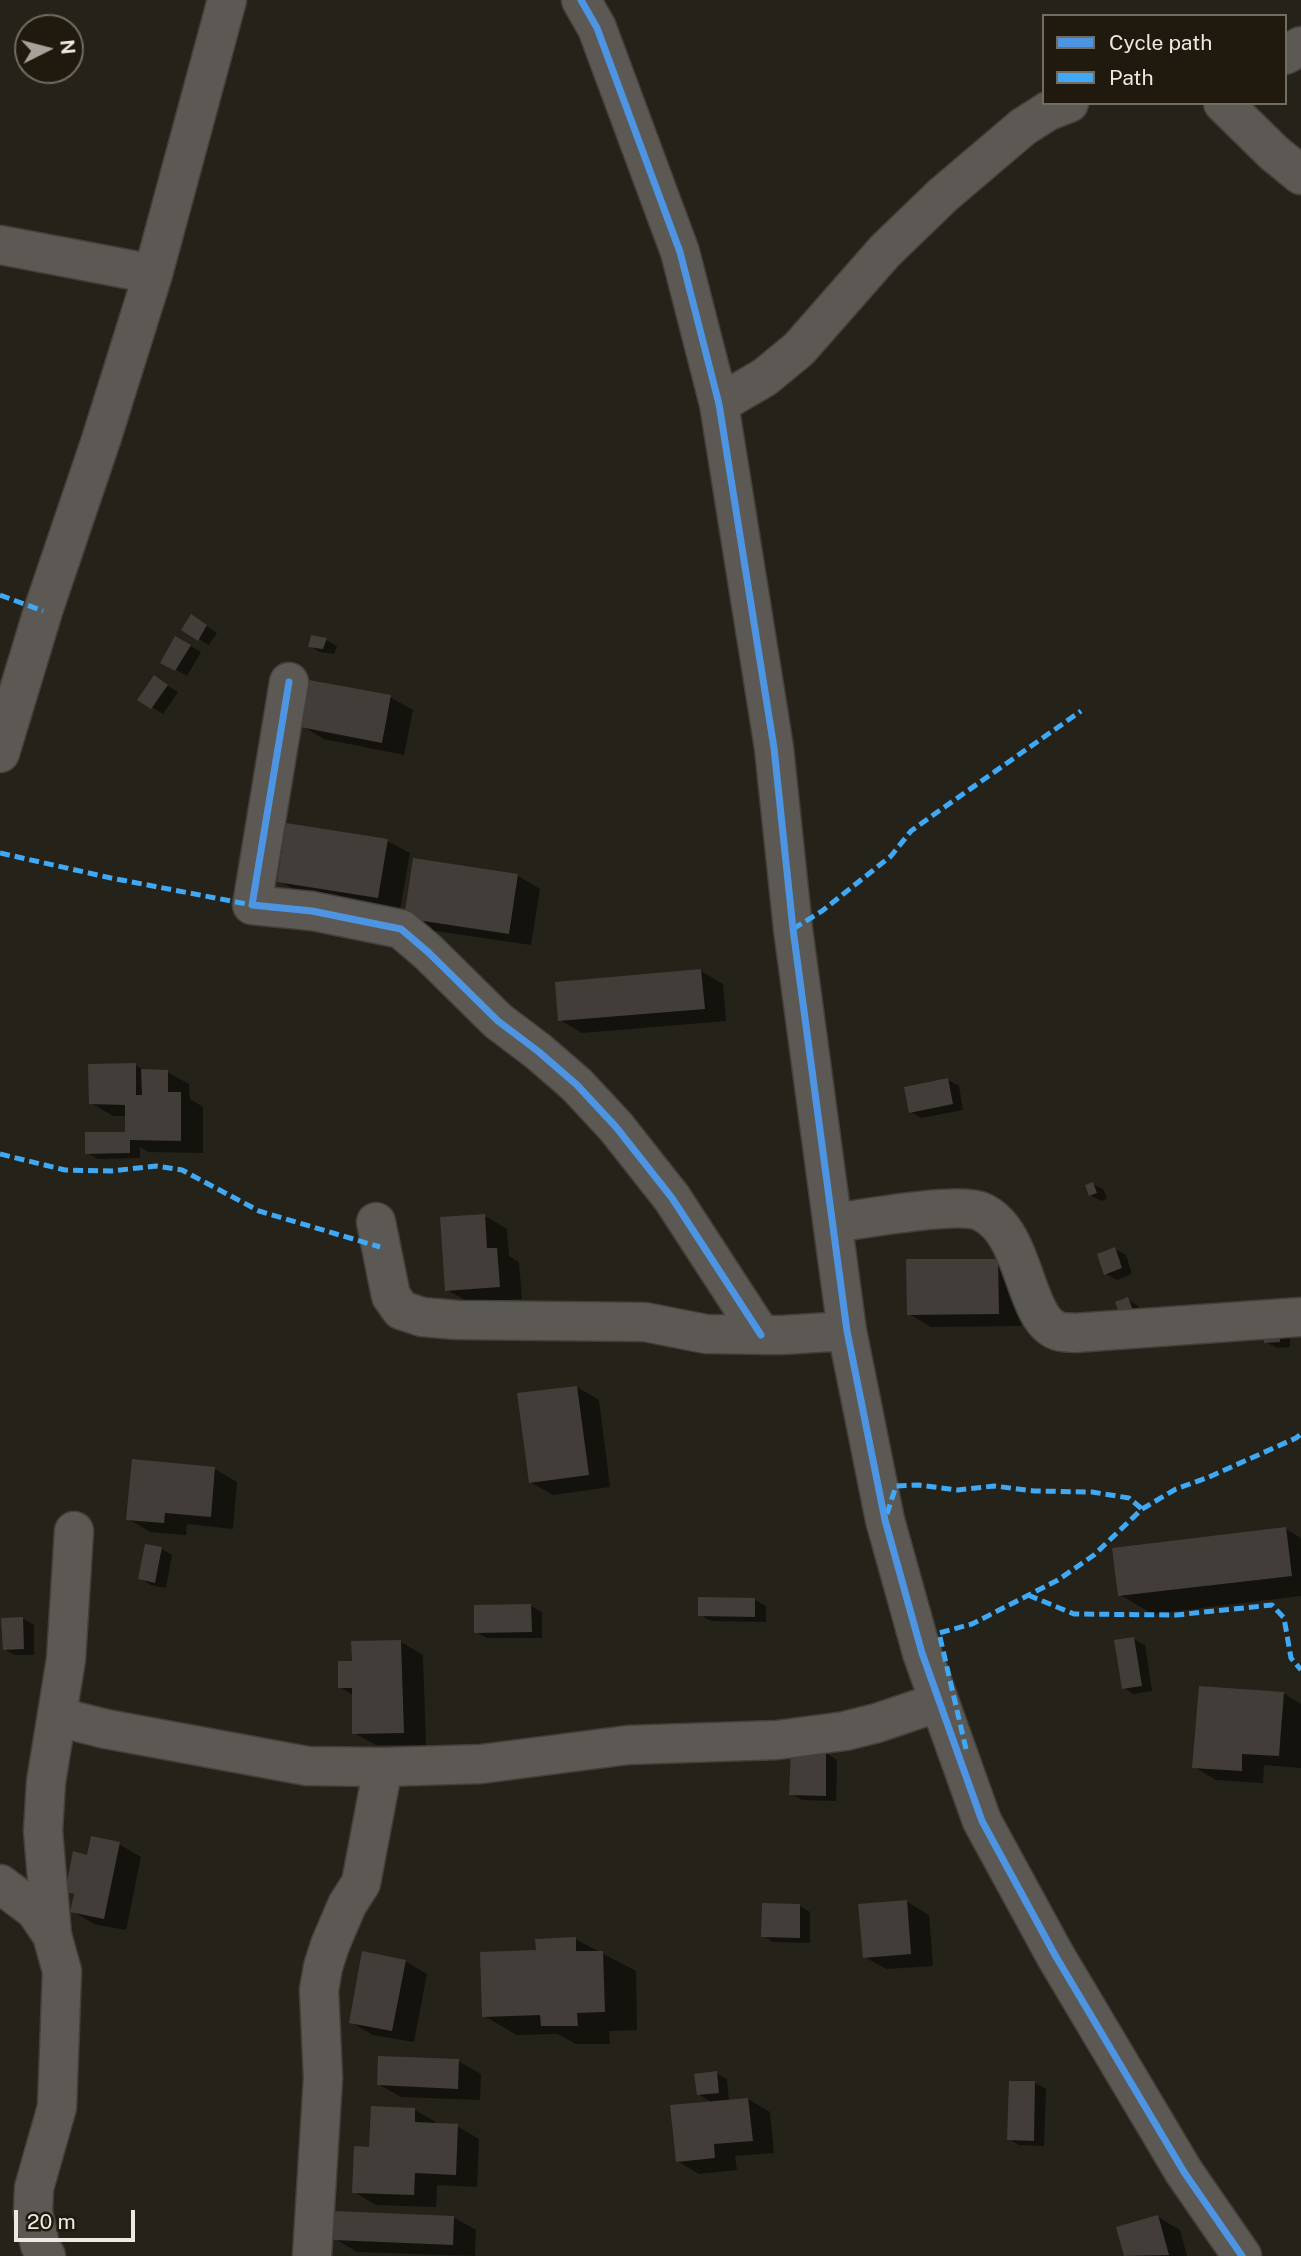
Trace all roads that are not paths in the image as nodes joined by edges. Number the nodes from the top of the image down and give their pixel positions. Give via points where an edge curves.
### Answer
1 (227, 0) edge
2 (581, 0) edge
3 (1064, 105) edge
4 (1225, 105) edge
5 (1301, 175) edge
6 (0, 245) edge
7 (153, 274) junction
8 (719, 404) junction
9 (289, 682) dead end
10 (0, 753) edge
11 (376, 1222) dead end
12 (834, 1223) junction
13 (1301, 1317) edge
14 (847, 1331) junction
15 (761, 1335) junction
16 (74, 1531) dead end
17 (939, 1702) junction
18 (58, 1717) junction
19 (383, 1767) junction
20 (0, 1884) edge
21 (52, 1935) junction
22 (46, 2256) edge
23 (312, 2256) edge
24 (1242, 2256) edge

1 - 7 street
2 - 8 street via 597,28 680,252
3 - 8 street via 1023,127 953,186 902,233 799,349 765,377
4 - 5 street
6 - 7 street
7 - 10 street
8 - 12 street via 774,748 793,929
9 - 15 street via 252,905 312,911 401,929 498,1021 577,1086 615,1127 672,1198
11 - 15 street via 391,1296 401,1310 422,1317 645,1322 706,1334
12 - 13 street via 959,1207 982,1212 1000,1225 1015,1248 1043,1319 1057,1331
12 - 14 street
14 - 15 street
14 - 17 street via 885,1520
16 - 18 street via 69,1634
17 - 19 street via 866,1726 777,1740 628,1745 481,1764
17 - 24 street via 982,1821 1035,1918 1184,2172
18 - 19 street via 307,1766
18 - 21 street via 43,1831
19 - 23 street via 363,1875 330,1945 319,1990 323,2078
20 - 21 street via 35,1910
21 - 22 street via 62,1971 57,2107 34,2188 33,2212

